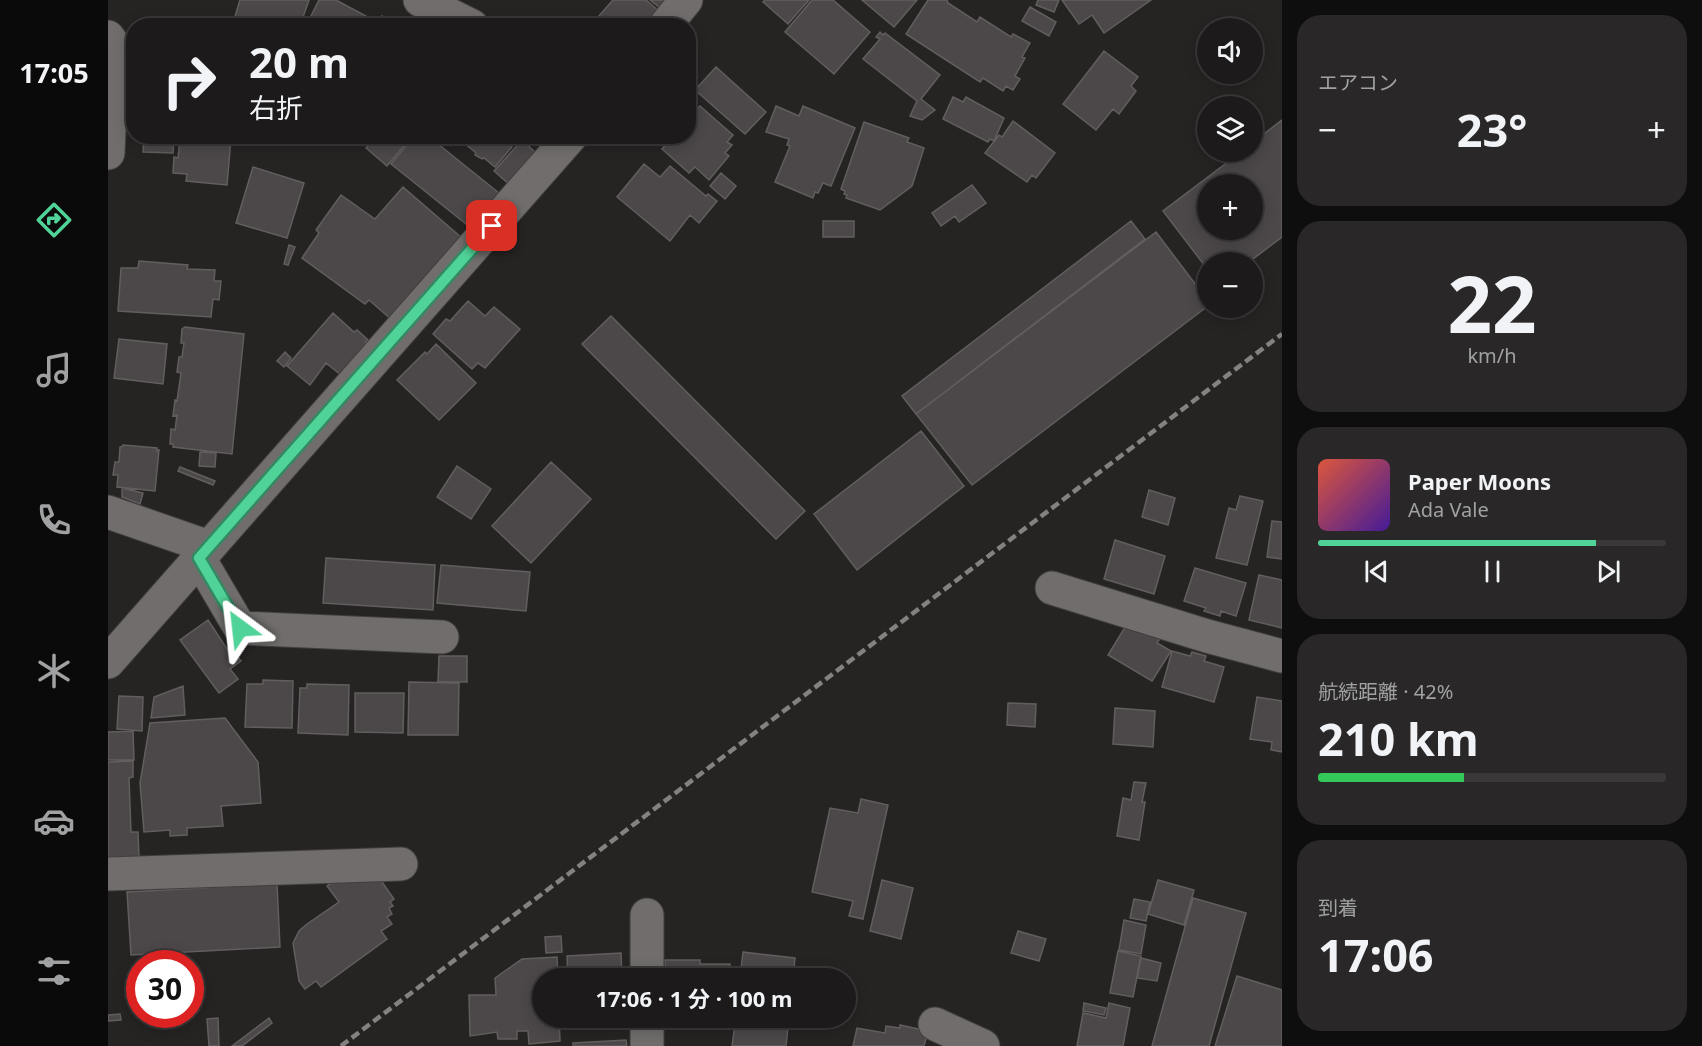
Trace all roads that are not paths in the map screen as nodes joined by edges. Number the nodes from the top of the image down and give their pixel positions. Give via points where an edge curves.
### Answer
1 (420, 0) edge
2 (686, 0) edge
3 (456, 18) edge
4 (671, 18) edge
5 (108, 37) edge
6 (564, 144) edge
7 (108, 153) edge
8 (108, 512) edge
9 (204, 552) junction
10 (1052, 588) dead end
11 (442, 637) dead end
12 (1282, 656) edge
13 (108, 662) edge
14 (401, 864) dead end
15 (108, 874) edge
16 (647, 915) dead end
17 (647, 968) edge
18 (935, 1024) dead end
19 (647, 1028) edge
20 (646, 1046) edge
21 (983, 1046) edge

1 - 3 street
2 - 4 street
5 - 7 street via 113,44
6 - 9 street
8 - 9 street
9 - 11 street via 240,628
9 - 13 street
10 - 12 street
14 - 15 street
16 - 17 street
18 - 21 street
19 - 20 street

